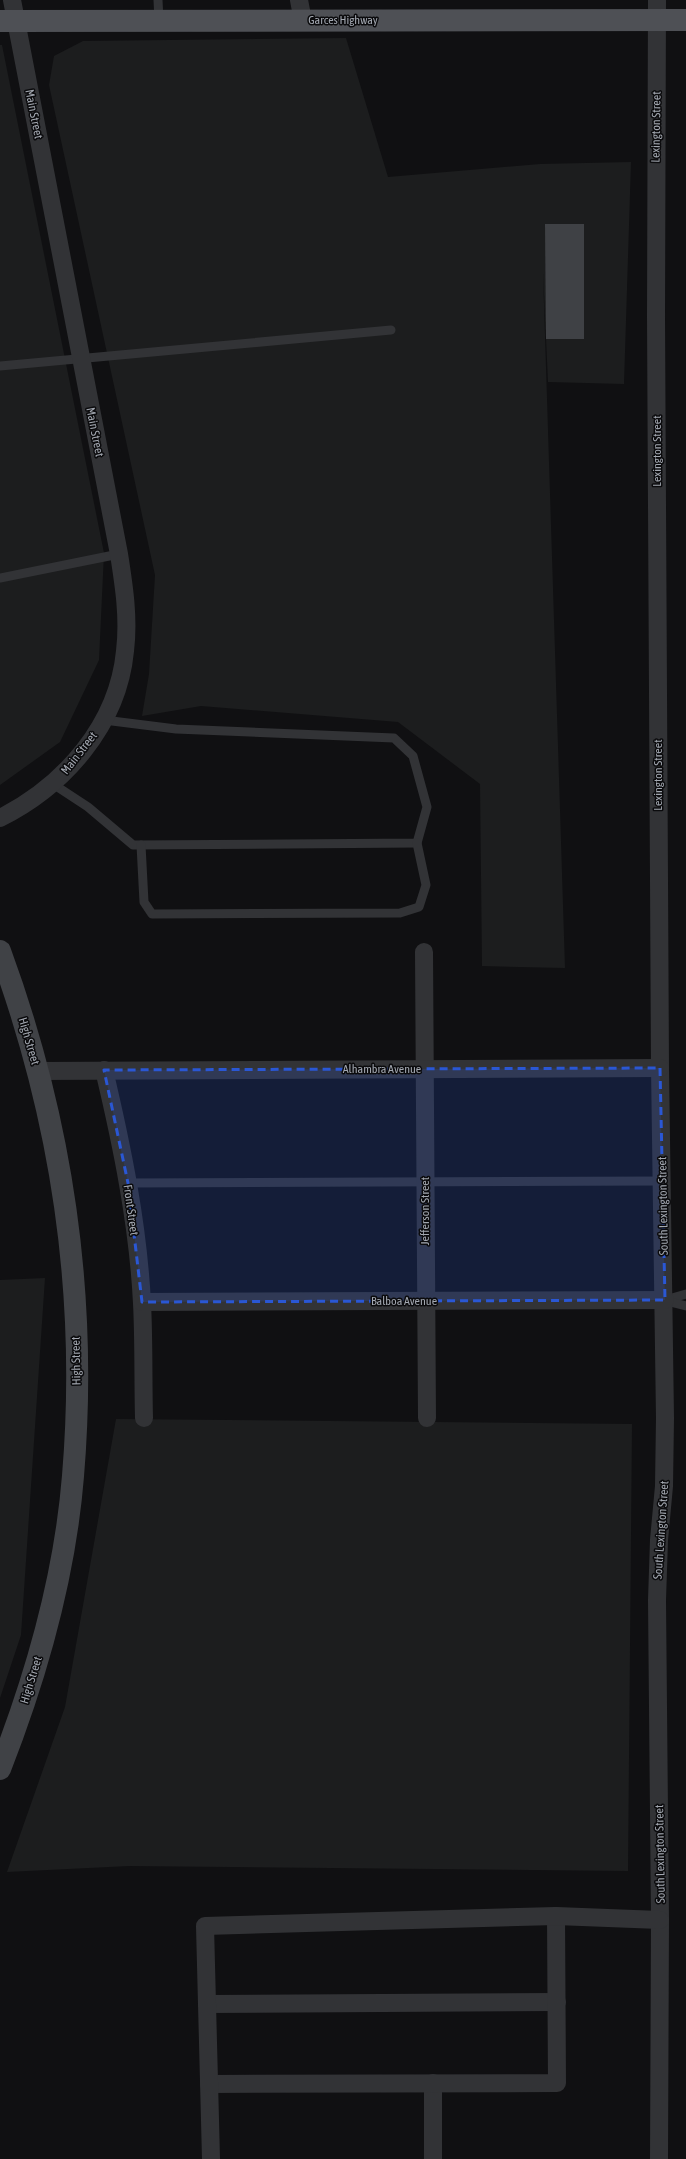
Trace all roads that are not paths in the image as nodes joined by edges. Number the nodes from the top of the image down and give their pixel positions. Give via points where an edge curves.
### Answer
1 (12, 0) edge
2 (301, 10) edge
3 (657, 10) edge
4 (158, 11) edge
5 (686, 20) edge
6 (8, 21) edge
7 (391, 330) dead end
8 (82, 360) junction
9 (0, 366) edge
10 (119, 554) junction
11 (0, 578) edge
12 (104, 720) junction
13 (53, 784) junction
14 (0, 818) edge
15 (417, 843) junction
16 (141, 845) junction
17 (659, 901) joint
18 (0, 951) edge
19 (424, 952) dead end
20 (660, 1068) junction
21 (425, 1069) junction
22 (104, 1070) junction
23 (38, 1071) junction
24 (425, 1181) junction
25 (662, 1181) junction
26 (128, 1183) junction
27 (686, 1294) edge
28 (665, 1300) junction
29 (426, 1301) junction
30 (142, 1302) junction
31 (686, 1306) edge
32 (144, 1418) dead end
33 (426, 1418) dead end
34 (0, 1769) edge
35 (556, 1916) junction
36 (660, 1920) junction
37 (556, 2002) junction
38 (207, 2004) junction
39 (433, 2083) junction
40 (209, 2084) junction
41 (211, 2159) edge
42 (433, 2159) edge
43 (659, 2159) edge

1 - 6 street, Main Street
2 - 3 main road, Garces Highway
2 - 4 main road, Garces Highway
3 - 5 main road, Garces Highway
3 - 17 street, Lexington Street via 655,202
4 - 6 main road, Garces Highway
6 - 8 street, Main Street
7 - 8 lane
8 - 9 lane
8 - 10 street, Main Street
10 - 11 lane
10 - 12 street, Main Street via 125,601 126,651 119,682
12 - 13 street, Main Street via 78,757
12 - 15 lane via 176,729 394,738 413,756 426,807
13 - 14 street, Main Street via 21,808
13 - 16 lane via 88,808 133,845
15 - 16 lane
15 - 16 lane via 426,885 419,907 400,913 152,914 144,902
17 - 20 street, South Lexington Street
18 - 23 main road, High Street
19 - 21 street, Jefferson Street
20 - 21 street, Alhambra Avenue
20 - 25 street, South Lexington Street
21 - 22 street, Alhambra Avenue
21 - 24 street, Jefferson Street
22 - 23 street
22 - 26 street, Front Street
23 - 34 main road, High Street via 67,1213 75,1285 76,1420 72,1486 62,1555 47,1624 17,1725
24 - 25 lane
24 - 26 lane
24 - 29 street, Jefferson Street
25 - 28 street, South Lexington Street
26 - 30 street, Front Street
27 - 28 lane
28 - 29 street, Balboa Avenue
28 - 31 lane
28 - 36 street, South Lexington Street via 664,1486 657,1600
29 - 30 street, Balboa Avenue
29 - 33 street, Jefferson Street
30 - 32 street, Front Street
35 - 36 street
35 - 37 street
35 - 38 street via 205,1926
36 - 43 street, South Lexington Street
37 - 38 street
37 - 39 street via 557,2083
38 - 40 street
39 - 40 street
39 - 42 street
40 - 41 street

